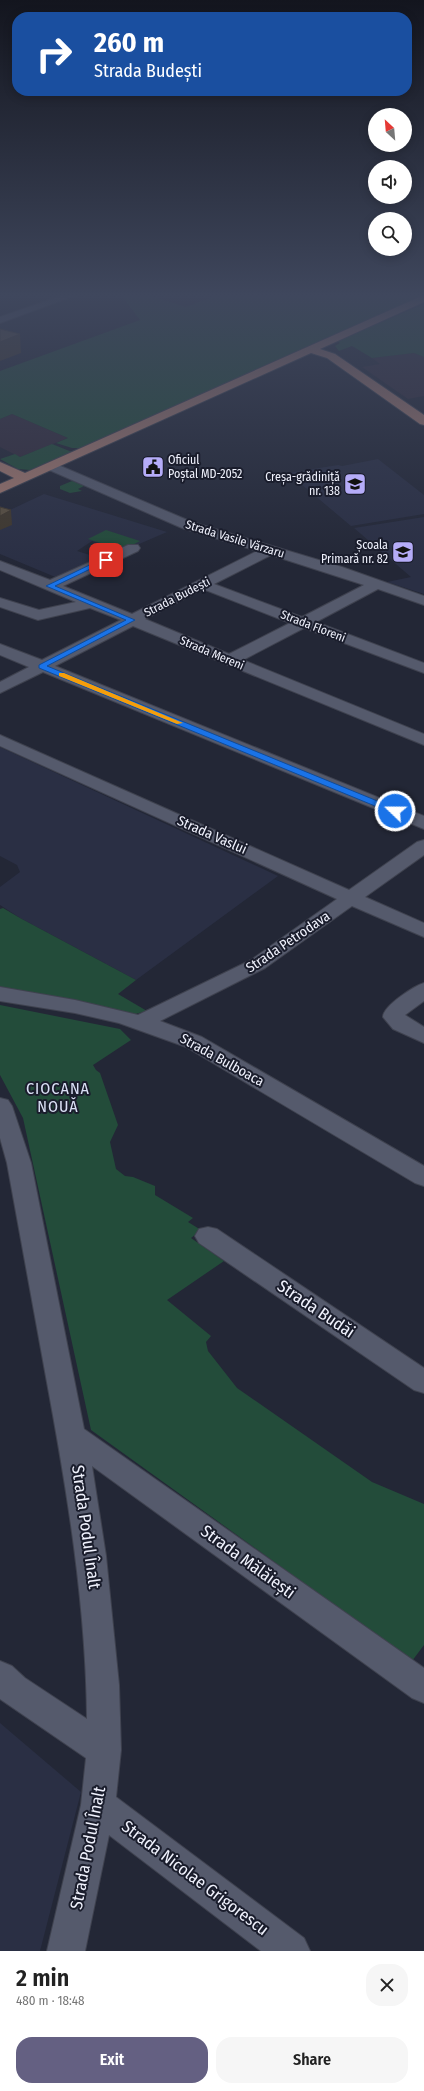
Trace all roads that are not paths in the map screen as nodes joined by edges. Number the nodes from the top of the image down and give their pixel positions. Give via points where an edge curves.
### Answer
1 (228, 386) edge
2 (374, 386) edge
3 (424, 421) edge
4 (0, 466) edge
5 (51, 466) junction
6 (25, 478) junction
7 (0, 489) edge
8 (133, 548) dead end
9 (269, 550) junction
10 (3, 569) edge
11 (202, 584) junction
12 (377, 584) junction
13 (50, 586) junction
14 (424, 601) edge
15 (0, 602) edge
16 (91, 603) junction
17 (132, 620) junction
18 (305, 623) junction
19 (0, 649) edge
20 (230, 660) junction
21 (42, 667) junction
22 (424, 668) edge
23 (0, 688) edge
24 (0, 740) edge
25 (424, 740) edge
26 (424, 823) edge
27 (424, 846) edge
28 (352, 898) junction
29 (424, 931) edge
30 (424, 990) edge
31 (0, 994) edge
32 (142, 1021) junction
33 (424, 1036) edge
34 (0, 1106) edge
35 (424, 1177) edge
36 (208, 1236) dead end
37 (424, 1382) edge
38 (72, 1436) junction
39 (0, 1678) edge
40 (424, 1687) edge
41 (104, 1750) junction
42 (98, 1805) junction
43 (66, 1951) edge
44 (291, 1951) edge

1 - 5 main road
2 - 3 main road
4 - 6 main road
5 - 6 main road
5 - 9 street, Strada Vasile Vărzaru via 182,523
6 - 7 main road
8 - 13 street
9 - 11 street, Strada Budești
9 - 12 street, Strada Vasile Vărzaru
10 - 13 street, Strada Mereni
11 - 17 street, Strada Budești
11 - 18 street, Strada Floreni
12 - 14 street, Strada Vasile Vărzaru
12 - 18 street
13 - 16 street, Strada Mereni
15 - 16 street via 38,615
16 - 17 street, Strada Mereni
17 - 20 street, Strada Mereni
17 - 21 street, Strada Budești
18 - 20 street
18 - 22 street, Strada Floreni
19 - 21 street
20 - 25 street, Strada Mereni
21 - 23 street, Strada Budești
21 - 26 street
24 - 28 street, Strada Vaslui
27 - 28 street, Strada Petrodava
28 - 29 street, Strada Vaslui
28 - 32 street, Strada Petrodava via 258,964
30 - 33 street via 394,1013 394,1017 401,1024
31 - 32 street, Strada Bulboaca
32 - 35 street, Strada Bulboaca via 194,1042
34 - 38 street, Strada Podul Înalt via 19,1163
36 - 37 street, Strada Budăi
38 - 40 street, Strada Mălăiești
38 - 41 street, Strada Podul Înalt via 95,1587 103,1685
39 - 41 street
41 - 42 street, Strada Podul Înalt
42 - 43 street, Strada Podul Înalt
42 - 44 street, Strada Nicolae Grigorescu

